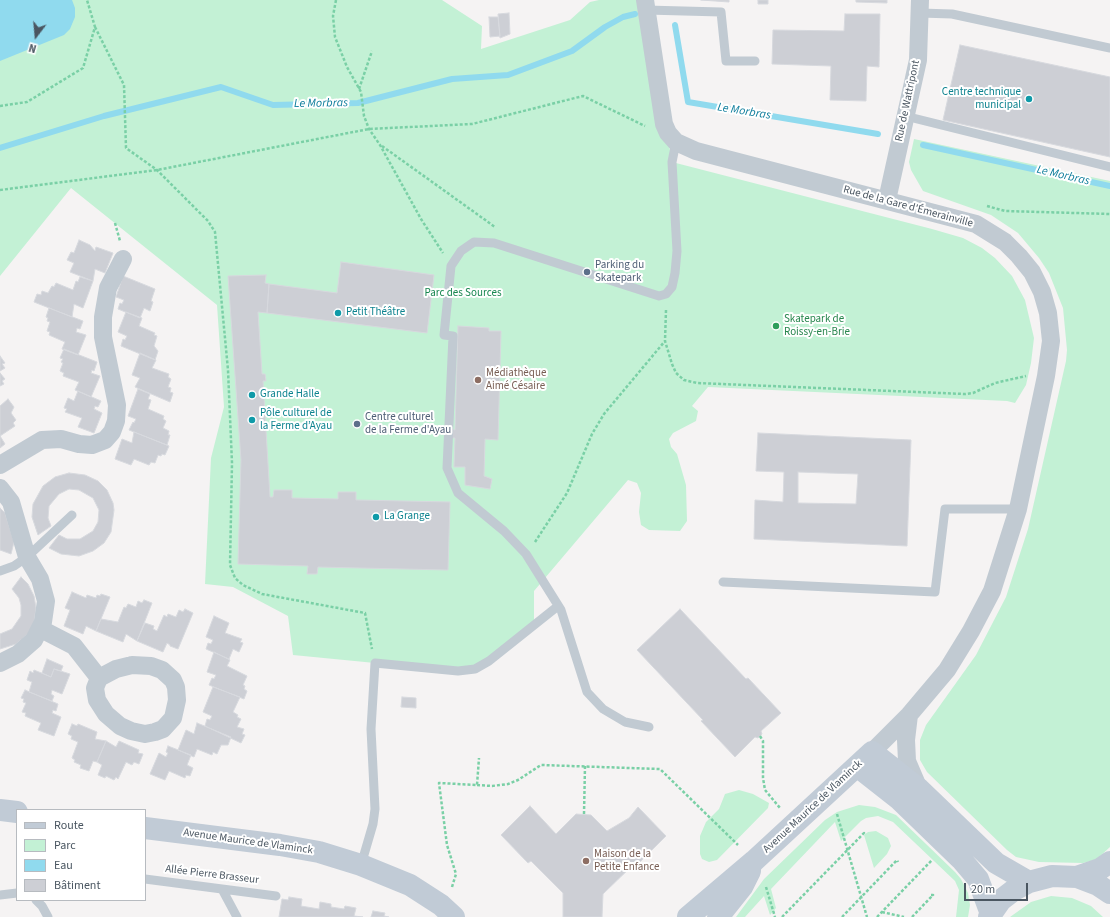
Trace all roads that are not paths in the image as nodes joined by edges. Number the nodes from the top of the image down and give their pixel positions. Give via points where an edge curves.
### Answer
1 (645, 5) edge
2 (920, 6) edge
3 (1110, 48) edge
4 (755, 61) dead end
5 (905, 116) junction
6 (676, 142) junction
7 (1110, 167) edge
8 (886, 200) junction
9 (123, 259) dead end
10 (0, 465) edge
11 (0, 488) edge
12 (1018, 509) junction
13 (72, 516) dead end
14 (27, 557) junction
15 (0, 571) edge
16 (723, 582) dead end
17 (558, 606) junction
18 (41, 629) junction
19 (0, 663) edge
20 (99, 678) junction
21 (909, 715) junction
22 (649, 727) dead end
23 (865, 759) junction
24 (919, 789) junction
25 (0, 810) edge
26 (16, 812) edge
27 (146, 828) edge
28 (754, 861) junction
29 (1110, 862) edge
30 (361, 865) junction
31 (1077, 877) junction
32 (146, 879) edge
33 (1029, 882) junction
34 (222, 889) junction
35 (16, 893) edge
36 (1110, 893) edge
37 (0, 895) edge
38 (276, 896) dead end
39 (37, 901) edge
40 (448, 911) edge
41 (990, 915) edge
42 (48, 917) edge
43 (237, 917) edge
44 (688, 917) edge
45 (718, 917) edge

1 - 4 lane via 721,12 726,61
1 - 6 street via 664,124
2 - 3 lane
2 - 5 street, Rue de Wattripont via 918,60
5 - 7 lane
5 - 8 street, Rue de Wattripont
6 - 8 street, Rue de la Gare d'Émerainville via 696,151
6 - 17 lane via 672,162 675,273 672,287 666,294 659,296 484,242 474,242 467,246 452,266 444,335 453,336 447,468 458,493 504,531 526,554
8 - 12 street, Rue de la Gare d'Émerainville via 976,224 1005,242 1019,256 1032,272 1042,292 1048,313 1051,341
9 - 10 street via 108,288 103,317 104,337 117,405 112,432 105,440 92,445 61,439 42,440
11 - 14 street via 11,502
12 - 16 lane via 945,509 935,592
12 - 21 street, Rue de la Gare d'Émerainville via 992,591 971,631 947,670
13 - 14 lane
14 - 15 lane via 14,566
14 - 18 street via 40,579 46,601
17 - 22 lane via 587,692 604,709 625,722
17 - 30 lane via 475,669 458,671 375,664 371,750 375,809
18 - 19 street via 24,650
18 - 20 street via 74,646
20 - 20 street via 116,669 132,665 151,666 162,670 173,680 176,687 177,700 172,718 163,729 155,732 138,732 120,726 106,714 97,700 95,688
21 - 23 street, Rue de la Gare d'Émerainville
21 - 24 street via 907,761
23 - 24 street
23 - 28 street, Avenue Maurice de Vlaminck
23 - 41 street via 899,799 978,879
24 - 33 street via 996,863
25 - 26 street
27 - 30 street, Avenue Maurice de Vlaminck via 280,845 319,852
28 - 44 street, Avenue Maurice de Vlaminck
28 - 45 street, Avenue Maurice de Vlaminck via 742,887
29 - 31 street via 1100,869
30 - 40 street, Avenue Maurice de Vlaminck via 410,885
31 - 33 street via 1052,876
31 - 36 street
32 - 34 lane, Allée Pierre Brasseur
33 - 41 street via 1001,900
34 - 38 lane, Allée Pierre Brasseur
34 - 43 lane
35 - 37 lane
39 - 42 lane

